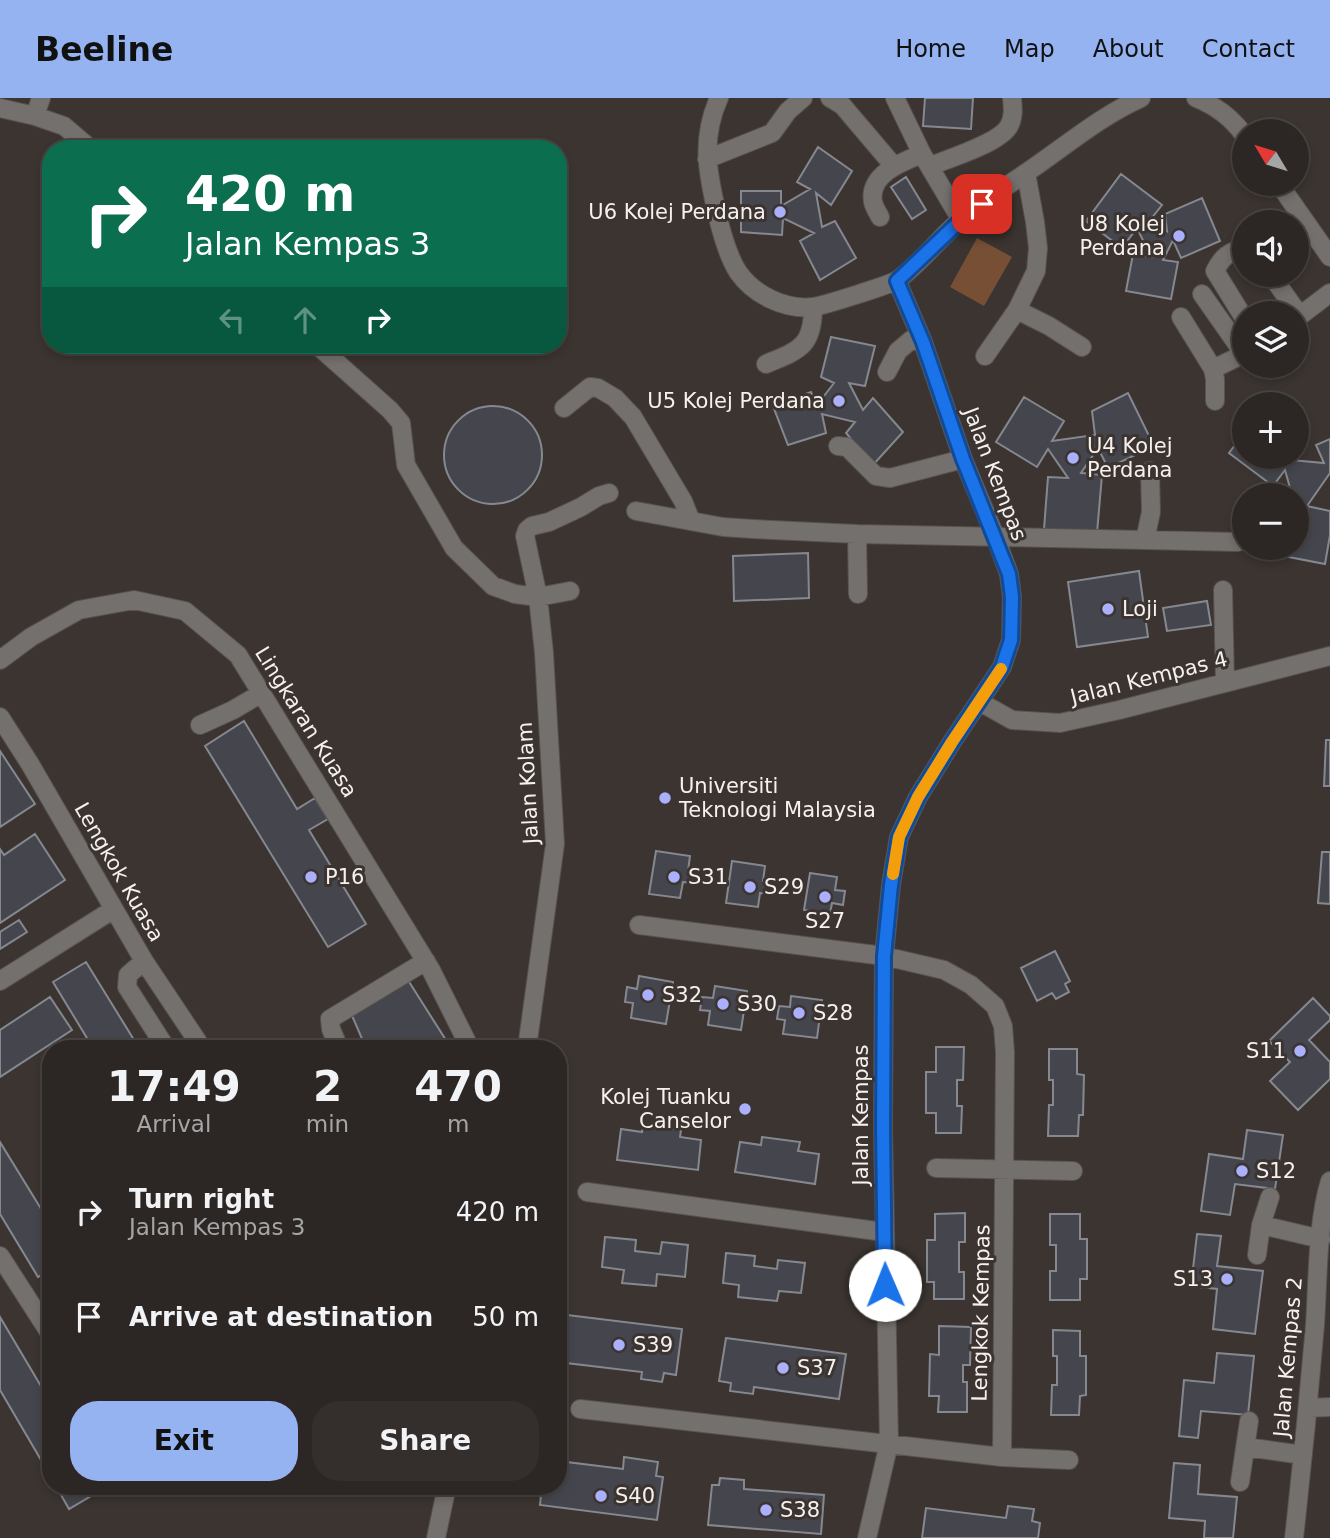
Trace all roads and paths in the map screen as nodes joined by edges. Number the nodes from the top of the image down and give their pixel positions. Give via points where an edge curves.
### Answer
1 (41, 98) edge
2 (719, 98) edge
3 (803, 98) edge
4 (830, 98) edge
5 (895, 98) edge
6 (1012, 98) edge
7 (1141, 98) edge
8 (1196, 98) edge
9 (0, 108) edge
10 (35, 116) junction
11 (1232, 121) edge
12 (80, 140) edge
13 (706, 159) junction
14 (926, 160) junction
15 (893, 165) junction
16 (1026, 173) junction
17 (1287, 196) edge
18 (880, 217) dead end
19 (961, 220) junction
20 (1232, 252) edge
21 (1330, 257) edge
22 (897, 281) junction
23 (1202, 293) dead end
24 (1330, 293) edge
25 (1234, 301) edge
26 (813, 307) junction
27 (1309, 309) edge
28 (1017, 310) junction
29 (1181, 317) dead end
30 (1232, 337) edge
31 (923, 342) junction
32 (1082, 347) dead end
33 (327, 354) edge
34 (985, 356) dead end
35 (1232, 360) edge
36 (766, 364) dead end
37 (1213, 369) junction
38 (887, 372) dead end
39 (1216, 401) dead end
40 (564, 408) dead end
41 (838, 446) dead end
42 (963, 459) junction
43 (1150, 471) dead end
44 (609, 493) dead end
45 (636, 511) dead end
46 (691, 520) junction
47 (857, 534) junction
48 (995, 536) junction
49 (1145, 540) junction
50 (1232, 542) edge
51 (1223, 590) dead end
52 (570, 591) dead end
53 (858, 594) dead end
54 (538, 597) junction
55 (1330, 656) edge
56 (0, 660) edge
57 (1225, 683) junction
58 (261, 692) junction
59 (980, 702) junction
60 (0, 717) edge
61 (200, 725) dead end
62 (114, 909) junction
63 (639, 925) dead end
64 (884, 956) junction
65 (144, 961) junction
66 (426, 961) junction
67 (0, 981) edge
68 (161, 1040) edge
69 (197, 1040) edge
70 (336, 1040) edge
71 (466, 1040) edge
72 (528, 1040) edge
73 (936, 1168) dead end
74 (1005, 1169) junction
75 (1073, 1171) dead end
76 (1330, 1181) edge
77 (587, 1192) dead end
78 (1270, 1197) dead end
79 (1261, 1226) junction
80 (884, 1232) junction
81 (1321, 1239) junction
82 (1257, 1255) dead end
83 (0, 1256) edge
84 (42, 1321) edge
85 (1330, 1407) edge
86 (1308, 1408) junction
87 (580, 1409) dead end
88 (1249, 1421) dead end
89 (889, 1443) junction
90 (1246, 1447) junction
91 (1303, 1455) junction
92 (1002, 1457) junction
93 (1069, 1460) dead end
94 (1240, 1482) dead end
95 (445, 1495) edge
96 (436, 1538) edge
97 (867, 1538) edge
98 (1294, 1538) edge

1 - 10 street
2 - 13 street via 708,131
3 - 13 street via 772,133
4 - 15 street via 842,105
5 - 14 street
6 - 14 street via 1009,127 1000,136 976,148
7 - 16 street via 1111,113
8 - 11 street
9 - 10 street
10 - 12 street via 64,126
13 - 26 street via 722,234 737,271 769,298
14 - 15 street
14 - 19 street
15 - 18 street via 873,191
16 - 19 street
16 - 28 street via 1038,248 1035,271
17 - 21 street
19 - 22 street
20 - 25 street via 1215,271
22 - 26 street
22 - 31 street, Jalan Kempas
23 - 30 street
24 - 27 street
26 - 36 street via 808,339
28 - 32 street
28 - 34 street
29 - 37 street
31 - 38 street via 911,340 898,351
31 - 42 street, Jalan Kempas
33 - 54 street via 398,418 406,465 454,548 493,586
35 - 37 street
37 - 39 street
40 - 46 street via 590,387 615,398 633,417
41 - 42 street via 847,447 876,476 890,478
42 - 48 street, Jalan Kempas
43 - 49 street via 1151,512
44 - 54 street, Jalan Kolam via 527,530
45 - 46 street
46 - 47 street via 723,527
47 - 48 street
47 - 53 street
48 - 49 street
48 - 59 street, Jalan Kempas via 1009,574 1011,640 1002,667
49 - 50 street
51 - 57 street
52 - 54 street
54 - 72 street, Jalan Kolam via 555,844
55 - 57 street, Jalan Kempas 4
56 - 58 street, Lingkaran Kuasa via 79,610 134,600 185,611 238,655
57 - 59 street, Jalan Kempas 4 via 1060,723 1012,720
58 - 61 street
58 - 66 street, Lingkaran Kuasa
59 - 64 street, Jalan Kempas via 918,797 899,837
60 - 62 street, Lengkok Kuasa
62 - 65 street, Lengkok Kuasa
62 - 67 street
63 - 64 street, Lengkok Kempas
64 - 74 street, Lengkok Kempas via 944,970 995,1006 1003,1026
64 - 80 street, Jalan Kempas
65 - 68 street via 128,975 127,987
65 - 69 street, Lengkok Kuasa
66 - 70 street via 330,1019
66 - 71 street, Lingkaran Kuasa
73 - 74 street
74 - 75 street
74 - 92 street, Lengkok Kempas
76 - 81 street, Jalan Kempas 2
77 - 80 street
78 - 79 street
79 - 81 street
79 - 82 street
80 - 89 street, Jalan Kempas
81 - 86 street, Jalan Kempas 2
83 - 84 street
85 - 86 street
86 - 91 street, Jalan Kempas 2
87 - 89 street
88 - 90 street
89 - 92 street
89 - 97 street, Jalan Kempas
90 - 91 street
90 - 94 street
91 - 98 street, Jalan Kempas 2
92 - 93 street
95 - 96 street

